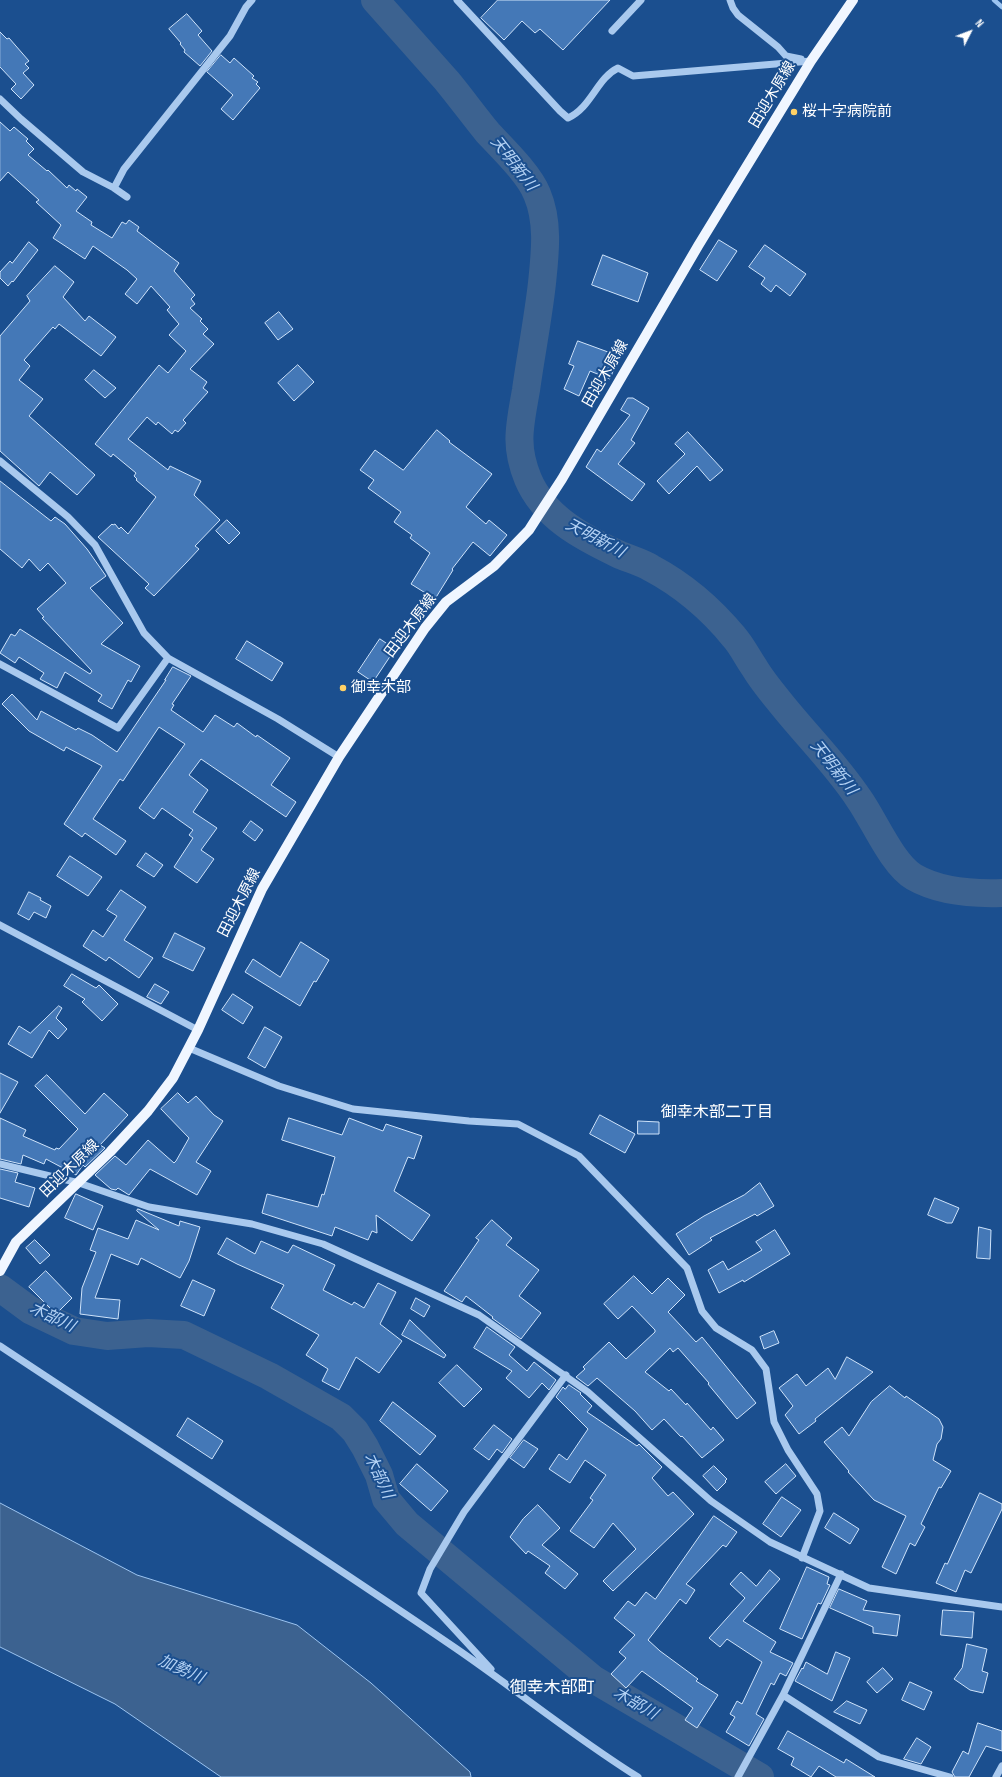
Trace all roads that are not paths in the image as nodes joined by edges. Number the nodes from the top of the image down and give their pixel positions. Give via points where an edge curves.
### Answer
1 (252, 0) edge
2 (457, 0) edge
3 (641, 0) edge
4 (730, 0) edge
5 (853, 0) edge
6 (612, 31) dead end
7 (812, 61) junction
8 (0, 99) edge
9 (114, 188) junction
10 (127, 197) dead end
11 (0, 461) edge
12 (168, 658) junction
13 (0, 664) edge
14 (339, 757) junction
15 (0, 924) edge
16 (198, 1030) junction
17 (189, 1048) junction
18 (0, 1164) edge
19 (78, 1182) junction
20 (0, 1271) edge
21 (0, 1346) edge
22 (566, 1375) junction
23 (802, 1558) junction
24 (840, 1574) junction
25 (1002, 1607) edge
26 (500, 1678) junction
27 (783, 1695) junction
28 (1002, 1766) edge
29 (638, 1777) edge
30 (738, 1777) edge
31 (950, 1777) edge
32 (996, 1777) edge

1 - 9 street via 230,36 124,169
2 - 7 street via 568,118 577,114 610,72 618,68 633,76
3 - 6 street
4 - 7 street via 738,15 786,56
5 - 7 main road, 田迎木原線
7 - 14 main road, 田迎木原線 via 698,246 536,519 494,566 446,602 425,628
8 - 9 street via 83,172
9 - 10 street
11 - 12 street via 68,517 95,545 144,633
12 - 13 street via 118,728
12 - 14 street
14 - 16 main road, 田迎木原線 via 262,889
15 - 16 street
16 - 17 main road, 田迎木原線
17 - 19 main road, 田迎木原線 via 173,1078 148,1111
17 - 23 street via 279,1086 353,1109 518,1124 580,1156 687,1268 702,1311 716,1328 752,1350 766,1369 774,1422 788,1450 817,1494 820,1511
18 - 19 street
19 - 20 main road, 田迎木原線 via 16,1242
19 - 22 street via 149,1207 252,1224 323,1244 479,1315
21 - 26 street via 316,1553
22 - 23 street via 711,1501 770,1542
22 - 26 street via 464,1512 430,1569 421,1593
23 - 24 street
24 - 25 street via 869,1588
24 - 27 street
26 - 29 street via 601,1754
27 - 30 street
27 - 31 street via 879,1757
28 - 32 street

